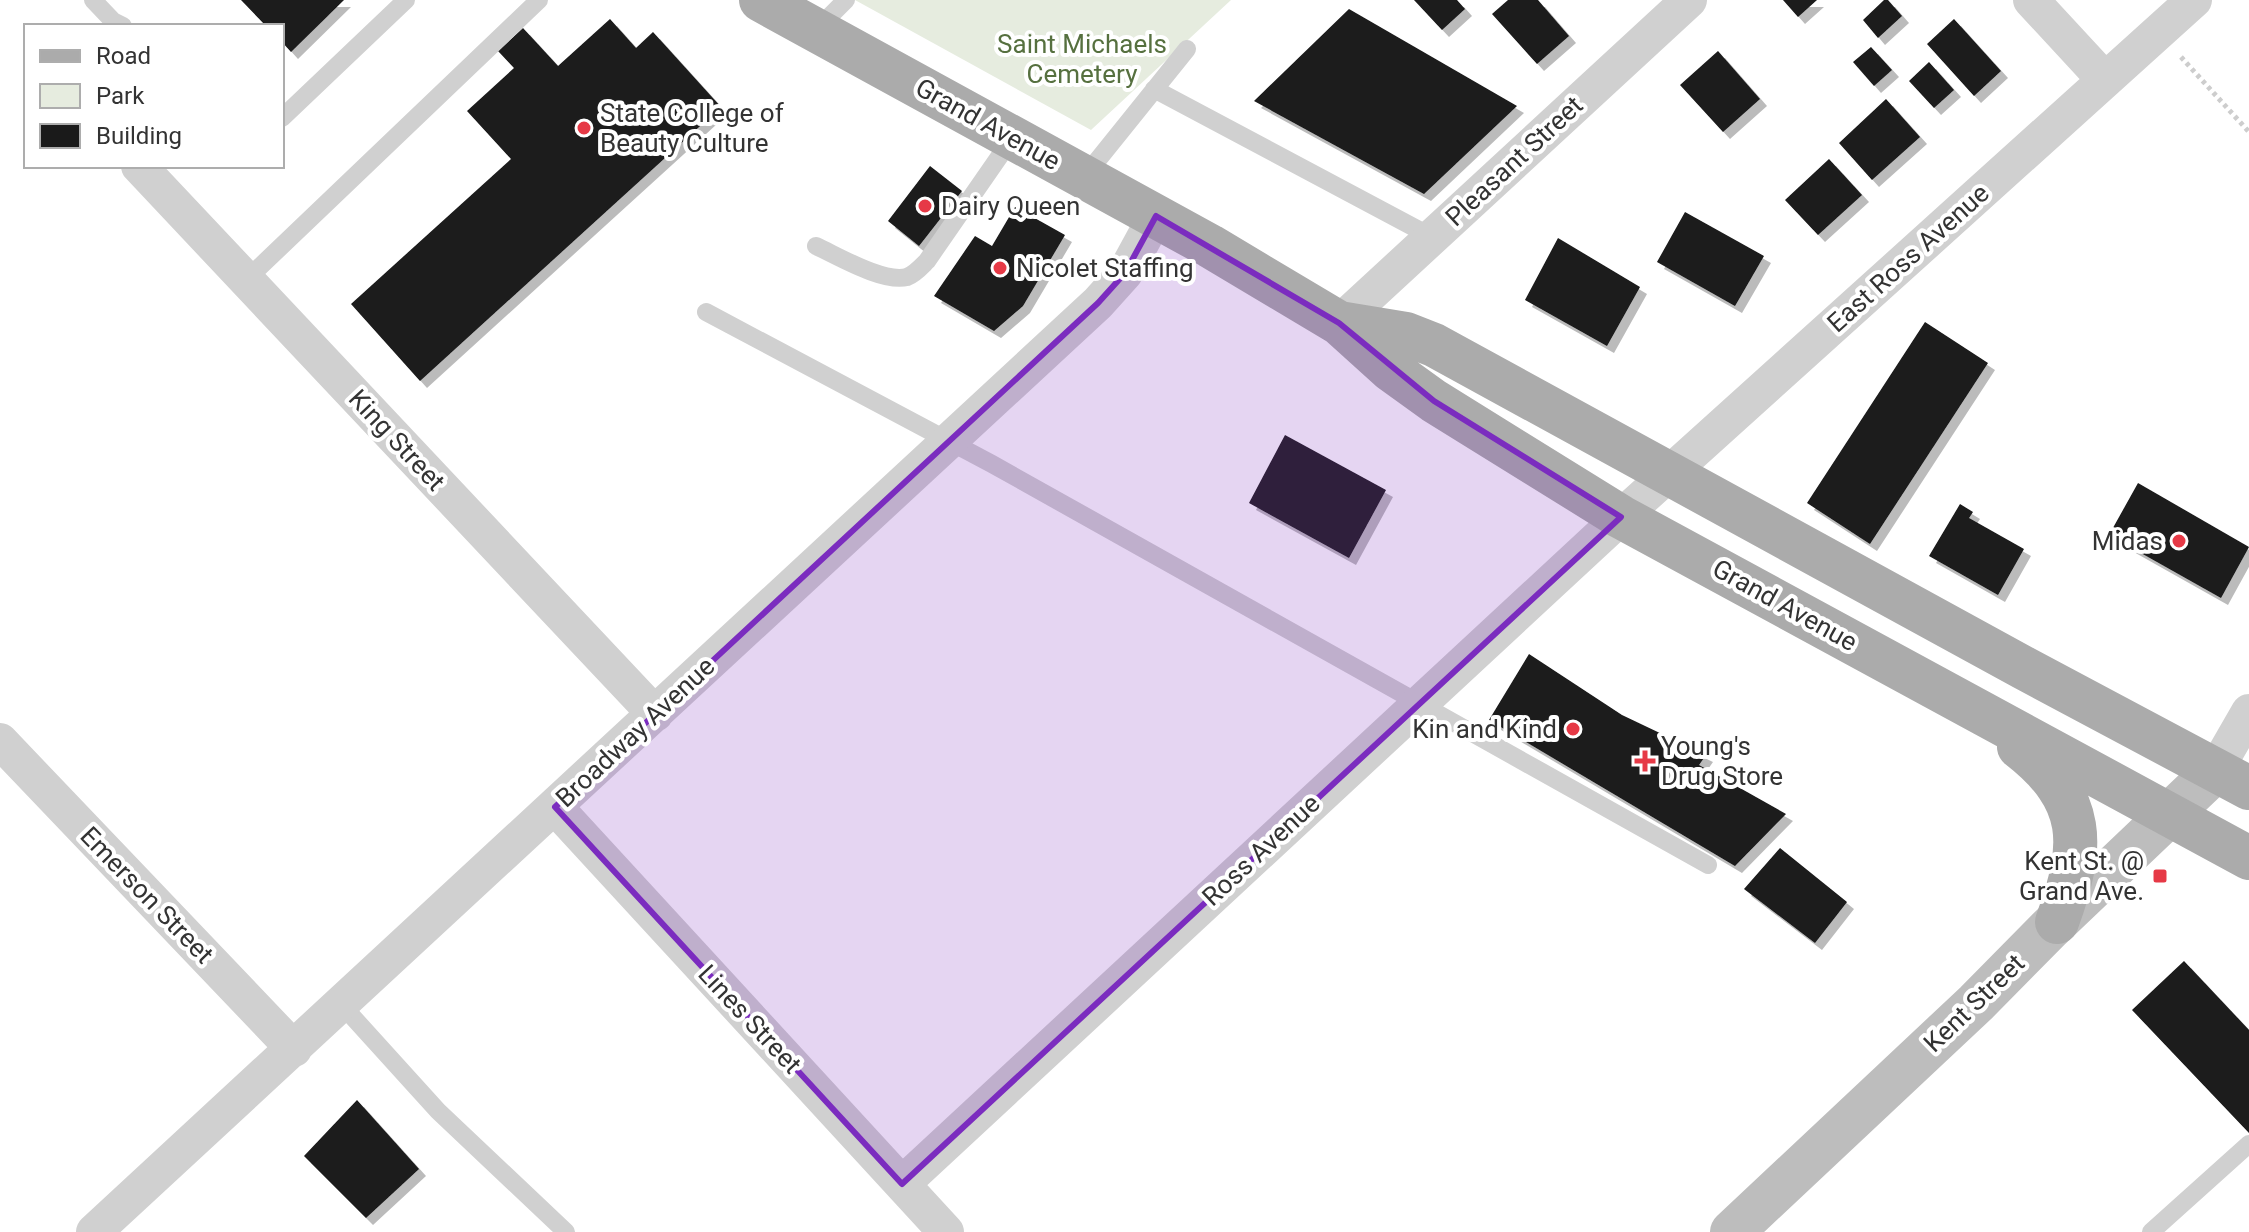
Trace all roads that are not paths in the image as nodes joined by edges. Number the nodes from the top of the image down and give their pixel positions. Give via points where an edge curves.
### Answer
1 (93, 0) edge
2 (406, 0) edge
3 (539, 0) edge
4 (761, 0) edge
5 (846, 0) edge
6 (1689, 0) edge
7 (2031, 0) edge
8 (2194, 0) edge
9 (119, 24) edge
10 (815, 31) junction
11 (1187, 49) dead end
12 (2105, 80) junction
13 (1154, 89) junction
14 (284, 116) edge
15 (1013, 137) junction
16 (141, 168) edge
17 (1084, 177) junction
18 (1156, 216) junction
19 (1432, 237) junction
20 (816, 246) dead end
21 (246, 280) junction
22 (706, 312) dead end
23 (1339, 323) junction
24 (949, 441) junction
25 (1670, 473) junction
26 (1621, 517) junction
27 (1419, 704) junction
28 (2249, 712) edge
29 (655, 714) junction
30 (1986, 715) junction
31 (0, 741) edge
32 (2238, 772) edge
33 (555, 807) junction
34 (2169, 814) junction
35 (2249, 858) edge
36 (1708, 865) dead end
37 (2057, 922) junction
38 (341, 1004) junction
39 (294, 1049) junction
40 (2249, 1144) edge
41 (902, 1184) junction
42 (931, 1226) edge
43 (94, 1232) edge
44 (566, 1232) edge
45 (1732, 1232) edge
46 (2151, 1232) edge

1 - 9 lane
2 - 14 lane
3 - 21 lane
4 - 10 main road, Grand Avenue
5 - 10 lane
6 - 19 street, Pleasant Street
7 - 12 street
8 - 12 street, East Ross Avenue
10 - 15 main road, Grand Avenue
11 - 13 lane
12 - 25 street, East Ross Avenue
13 - 17 lane
13 - 19 lane
15 - 17 main road, Grand Avenue
15 - 20 lane via 927,261 911,274 882,275
16 - 21 street, King Street
17 - 18 main road, Grand Avenue
18 - 23 main road, Grand Avenue
18 - 24 street, Broadway Avenue via 1111,291
19 - 23 street, Pleasant Street
21 - 29 street, King Street
22 - 24 lane
23 - 25 main road, Grand Avenue via 1392,331 1434,345
23 - 26 main road, Grand Avenue via 1434,401
24 - 27 lane
24 - 29 street, Broadway Avenue
25 - 26 street, East Ross Avenue
25 - 32 main road, Grand Avenue
26 - 27 street, Ross Avenue
26 - 30 main road, Grand Avenue
27 - 36 lane
27 - 41 street, Ross Avenue
28 - 32 street
29 - 33 street, Broadway Avenue
30 - 34 main road, Grand Avenue
30 - 37 main road via 2050,773 2070,809 2074,867
31 - 39 street, Emerson Street
32 - 34 street, Kent Street
33 - 38 street, Broadway Avenue
33 - 41 street, Lines Street
34 - 35 main road, Grand Avenue
34 - 37 street, Kent Street
37 - 45 street, Kent Street
38 - 39 street, Broadway Avenue
38 - 44 lane via 438,1111
39 - 43 street, Broadway Avenue
40 - 46 lane
41 - 42 street, Lines Street

